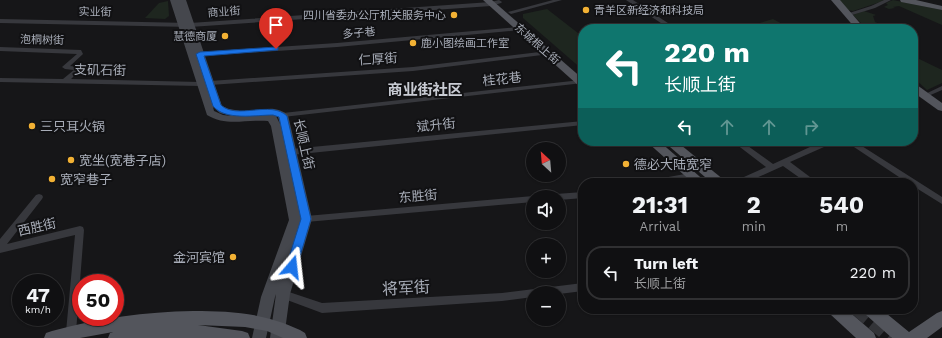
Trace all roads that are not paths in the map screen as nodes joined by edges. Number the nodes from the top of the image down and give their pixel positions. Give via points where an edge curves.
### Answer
1 (174, 0) edge
2 (182, 0) edge
3 (527, 0) edge
4 (559, 0) edge
5 (629, 0) edge
6 (835, 0) edge
7 (888, 0) edge
8 (904, 0) edge
9 (493, 1) edge
10 (534, 7) junction
11 (942, 8) edge
12 (511, 12) junction
13 (849, 14) junction
14 (0, 21) edge
15 (666, 24) edge
16 (857, 24) edge
17 (186, 25) junction
18 (519, 29) junction
19 (0, 49) edge
20 (548, 53) junction
21 (200, 54) junction
22 (578, 76) edge
23 (578, 77) edge
24 (0, 80) edge
25 (578, 80) edge
26 (65, 81) junction
27 (205, 83) junction
28 (942, 88) edge
29 (918, 91) edge
30 (924, 96) junction
31 (942, 108) edge
32 (282, 116) junction
33 (578, 123) edge
34 (651, 146) edge
35 (658, 146) edge
36 (667, 146) edge
37 (675, 146) edge
38 (743, 146) edge
39 (819, 146) edge
40 (857, 146) edge
41 (291, 152) junction
42 (784, 162) junction
43 (772, 168) junction
44 (687, 178) edge
45 (695, 178) edge
46 (704, 178) edge
47 (714, 178) edge
48 (749, 178) edge
49 (806, 178) edge
50 (906, 178) edge
51 (918, 186) edge
52 (578, 195) edge
53 (566, 196) edge
54 (39, 197) dead end
55 (526, 200) edge
56 (942, 201) edge
57 (306, 219) junction
58 (0, 247) edge
59 (578, 288) edge
60 (566, 289) edge
61 (283, 294) junction
62 (526, 294) edge
63 (841, 314) edge
64 (876, 314) edge
65 (942, 318) edge
66 (262, 323) junction
67 (71, 332) junction
68 (278, 333) edge
69 (52, 338) edge
70 (116, 338) edge
71 (242, 338) edge
72 (259, 338) edge
73 (299, 338) edge
74 (868, 338) edge
75 (904, 338) edge
76 (914, 338) edge

1 - 17 main road
2 - 17 main road
3 - 10 street
4 - 10 street
5 - 15 street
6 - 13 main road
7 - 13 street
8 - 11 main road
9 - 12 main road, 东城根上街
9 - 17 street, 商业街
9 - 18 main road, 东城根上街
10 - 12 street
12 - 22 main road, 东城根上街
13 - 16 main road
14 - 17 street, 实业街
17 - 21 main road, 长顺上街
17 - 27 main road, 长顺上街
18 - 20 main road, 东城根上街
18 - 21 street, 多子巷
19 - 26 street, 泡桐树街 via 79,51 80,54 64,67 77,70
20 - 23 main road, 东城根上街
20 - 27 street, 仁厚街 via 413,68
21 - 27 main road, 长顺上街
24 - 26 street, 支矶石街
25 - 32 street, 桂花巷
26 - 27 street, 支矶石街
27 - 32 main road, 长顺上街 via 217,106 222,110 235,113 274,112
27 - 66 main road, 长顺上街 via 207,106 213,116 224,119 272,118 276,126 296,220 268,297
28 - 30 street
29 - 30 main road
30 - 31 main road
32 - 41 main road, 长顺上街
33 - 41 street, 斌升街
34 - 44 main road
35 - 45 main road
36 - 46 main road
37 - 47 main road
38 - 43 street
39 - 42 street
40 - 50 street
41 - 57 main road, 长顺上街
42 - 43 street
42 - 49 street
43 - 48 street
51 - 56 street
52 - 53 street
54 - 58 street
55 - 57 street, 东胜街
57 - 61 main road, 长顺上街
58 - 67 street, 西胜街 via 80,230
59 - 60 street
61 - 62 street, 将军街 via 322,308
61 - 68 main road, 长顺上街
63 - 74 main road
64 - 75 main road
65 - 76 main road
66 - 67 main road via 208,318 155,319 111,323
66 - 68 main road
66 - 72 main road, 长顺上街
67 - 69 main road
68 - 73 main road
70 - 71 main road via 170,331 225,334

